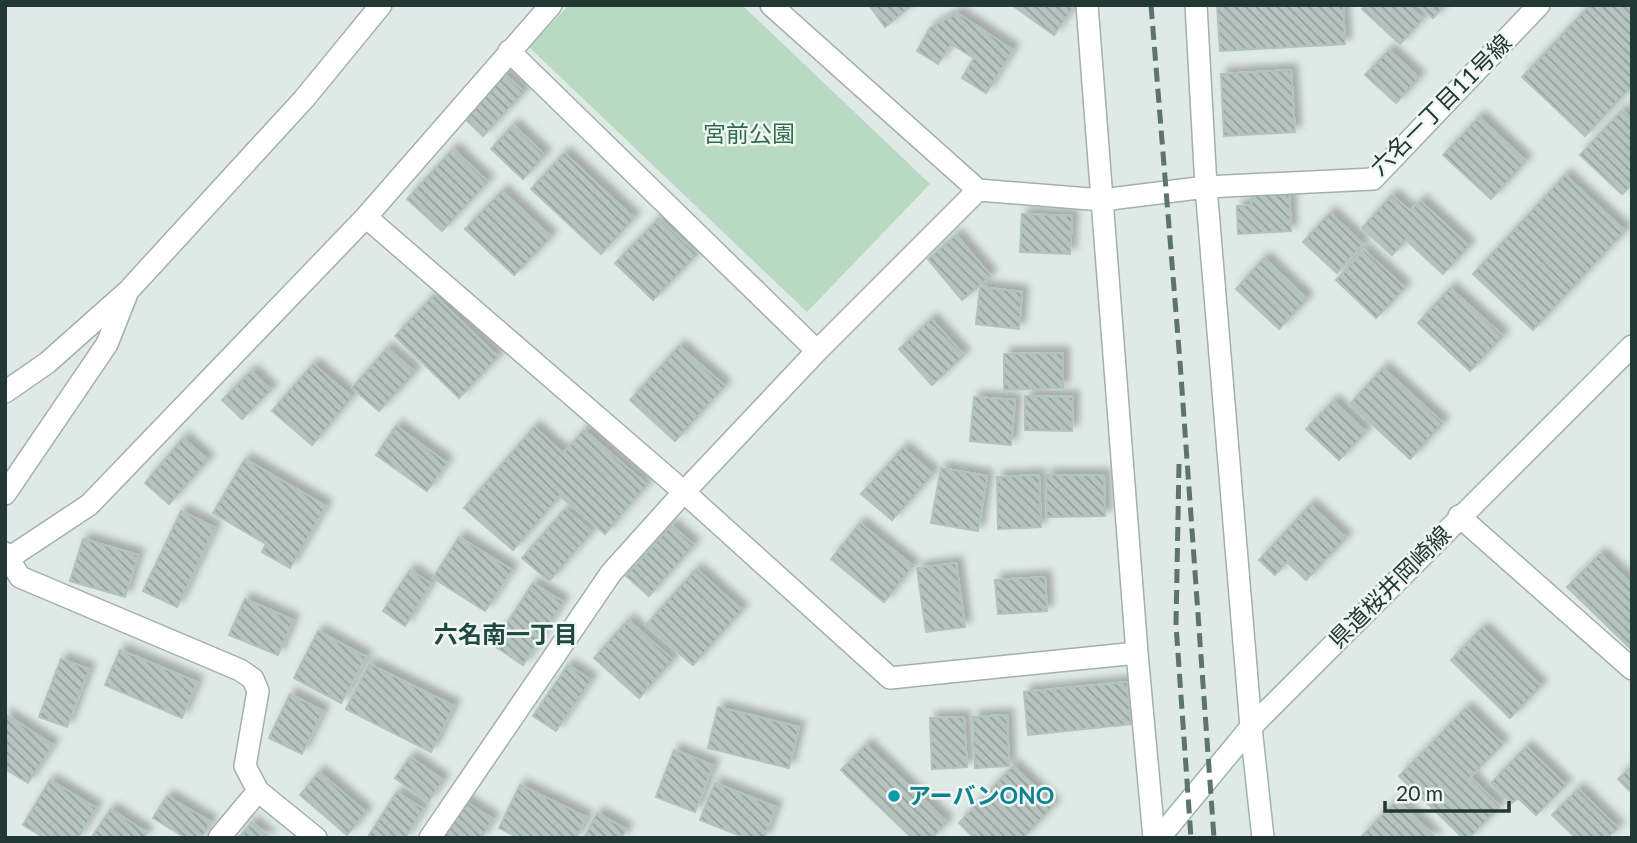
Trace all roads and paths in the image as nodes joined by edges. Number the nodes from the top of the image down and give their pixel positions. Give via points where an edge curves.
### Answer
1 (381, 5) edge
2 (551, 5) edge
3 (771, 5) edge
4 (1087, 5) edge
5 (1196, 5) edge
6 (1539, 5) edge
7 (509, 51) junction
8 (1206, 187) junction
9 (978, 190) junction
10 (1102, 200) junction
11 (366, 217) junction
12 (128, 291) junction
13 (1632, 346) edge
14 (817, 351) junction
15 (5, 392) edge
16 (684, 492) junction
17 (5, 494) edge
18 (1460, 516) junction
19 (7, 555) edge
20 (1137, 653) junction
21 (1632, 669) edge
22 (1251, 727) junction
23 (258, 791) junction
24 (219, 838) edge
25 (316, 838) edge
26 (430, 838) edge
27 (1157, 838) edge
28 (1263, 838) edge

1 - 12 street via 304,99
2 - 7 street
3 - 9 street
4 - 10 street
5 - 8 street
6 - 8 street, 六名一丁目11号線 via 1373,179
7 - 11 street
7 - 14 street
8 - 10 street, 六名一丁目11号線
8 - 22 street
9 - 10 street, 六名一丁目11号線
9 - 14 street
10 - 20 street
11 - 16 street
11 - 19 street via 89,505
12 - 15 street via 47,363
12 - 17 street via 107,344
13 - 18 street, 県道桜井岡崎線
14 - 16 street
16 - 20 street via 890,678
16 - 26 street via 611,573
18 - 21 street
18 - 22 street, 県道桜井岡崎線
19 - 23 street via 20,578 253,679 258,691 245,766
20 - 27 street
22 - 27 street, 県道桜井岡崎線
22 - 28 street
23 - 24 street
23 - 25 street

